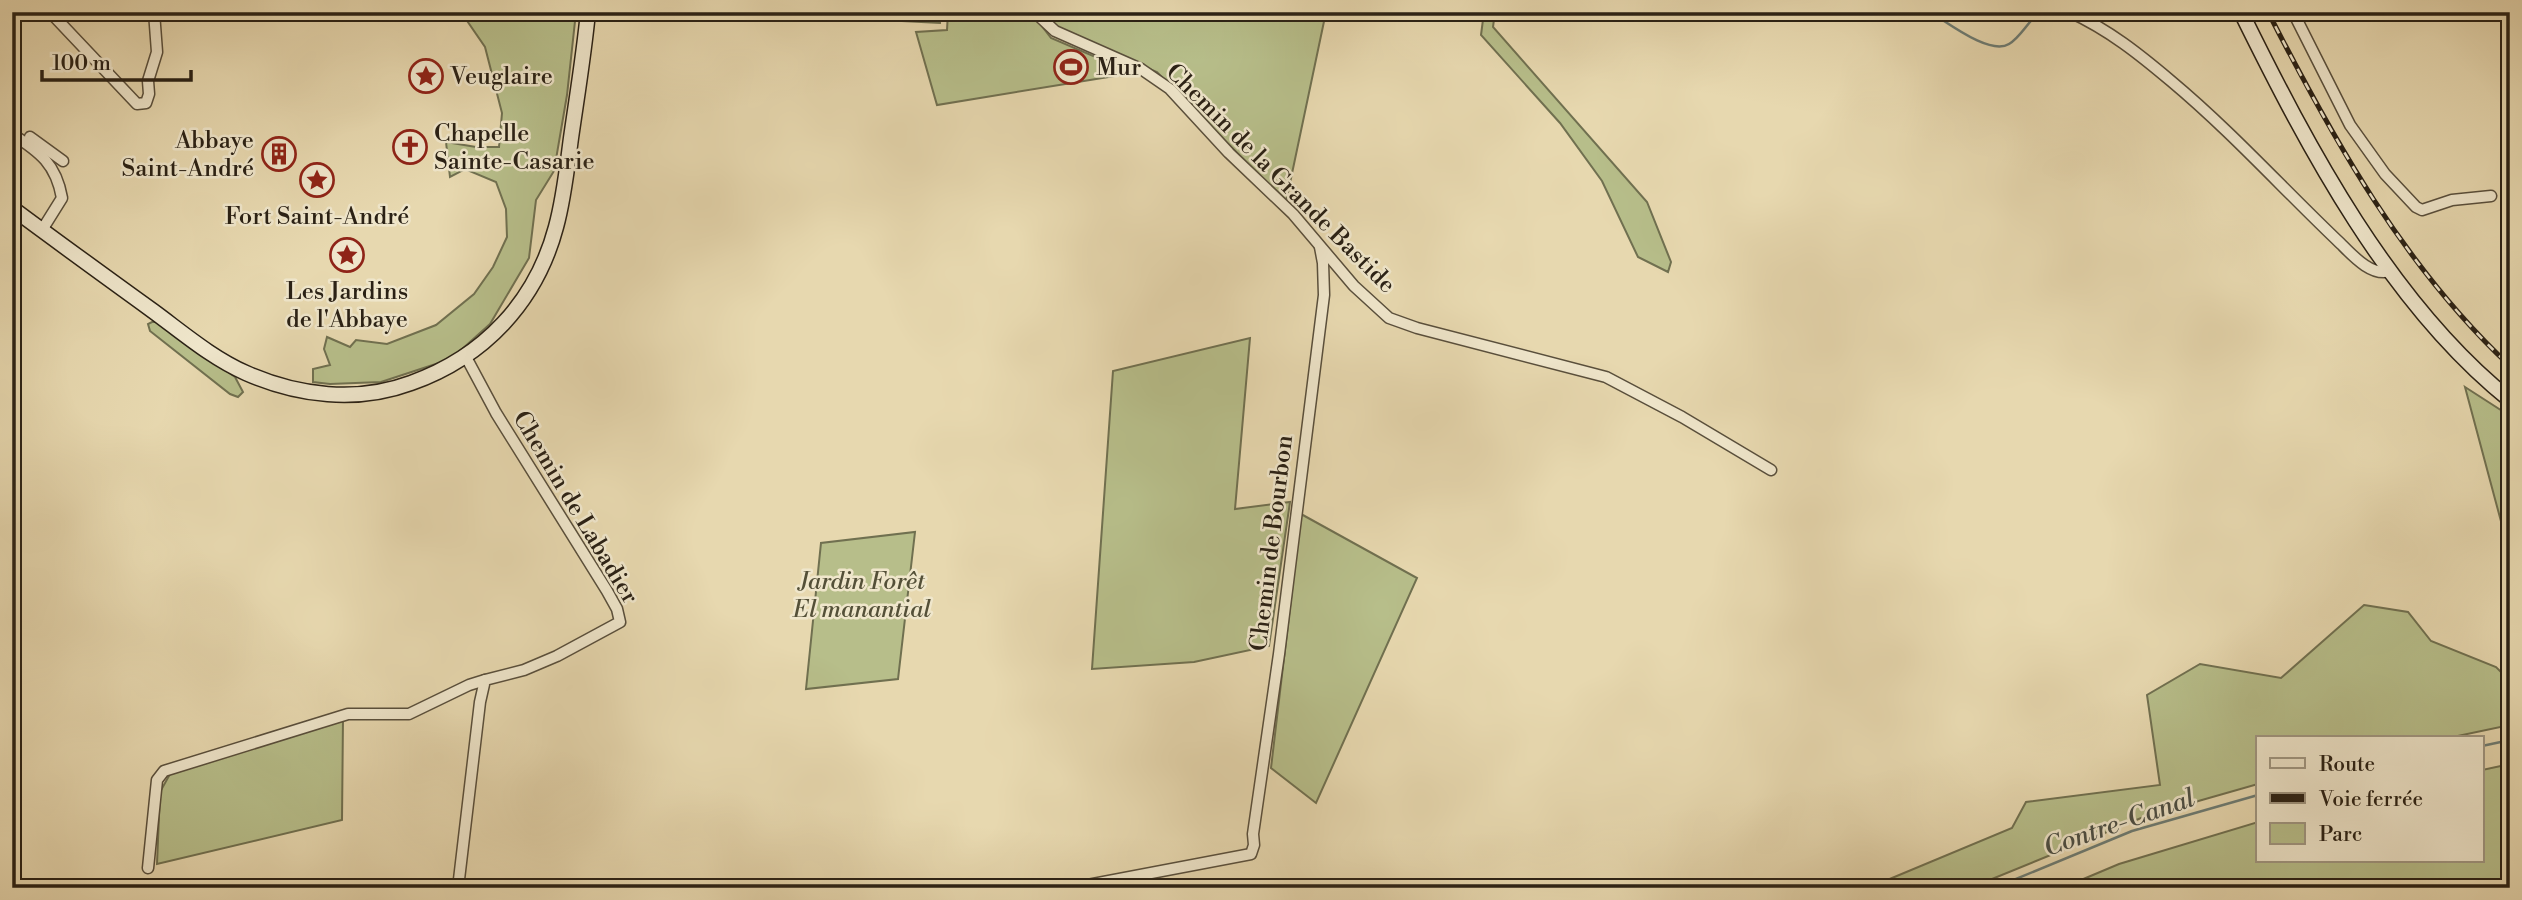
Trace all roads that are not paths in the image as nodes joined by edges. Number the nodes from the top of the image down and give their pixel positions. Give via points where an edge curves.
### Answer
1 (50, 12) edge
2 (154, 12) edge
3 (590, 12) edge
4 (1038, 12) edge
5 (2070, 12) edge
6 (2241, 12) edge
7 (2293, 12) edge
8 (13, 134) edge
9 (63, 161) dead end
10 (2491, 196) dead end
11 (12, 208) edge
12 (42, 230) junction
13 (1319, 245) junction
14 (2390, 271) junction
15 (466, 357) junction
16 (2510, 400) edge
17 (1771, 470) dead end
18 (485, 680) junction
19 (148, 868) dead end
20 (458, 888) edge
21 (1072, 888) edge

1 - 2 street via 137,104 146,103 157,52
3 - 15 main road via 562,203 549,252 518,308
4 - 13 street, Chemin de la Grande Bastide via 1055,31 1141,69 1170,89
5 - 14 street via 2124,41 2214,117 2363,264
6 - 14 main road via 2295,117
7 - 10 street via 2350,125 2416,207 2422,210
8 - 9 street via 30,137
8 - 12 street via 48,162 57,176 62,198
11 - 12 main road
12 - 15 main road via 203,347 270,383 327,395 380,393 423,379
13 - 17 street, Chemin de la Grande Bastide via 1389,318 1606,377
13 - 21 street, Chemin de Bourbon via 1324,295 1251,854
14 - 16 main road via 2423,313
15 - 18 street, Chemin de Labadier via 607,591 620,622 557,656
18 - 19 street via 410,714 348,715 164,771 157,780
18 - 20 street

